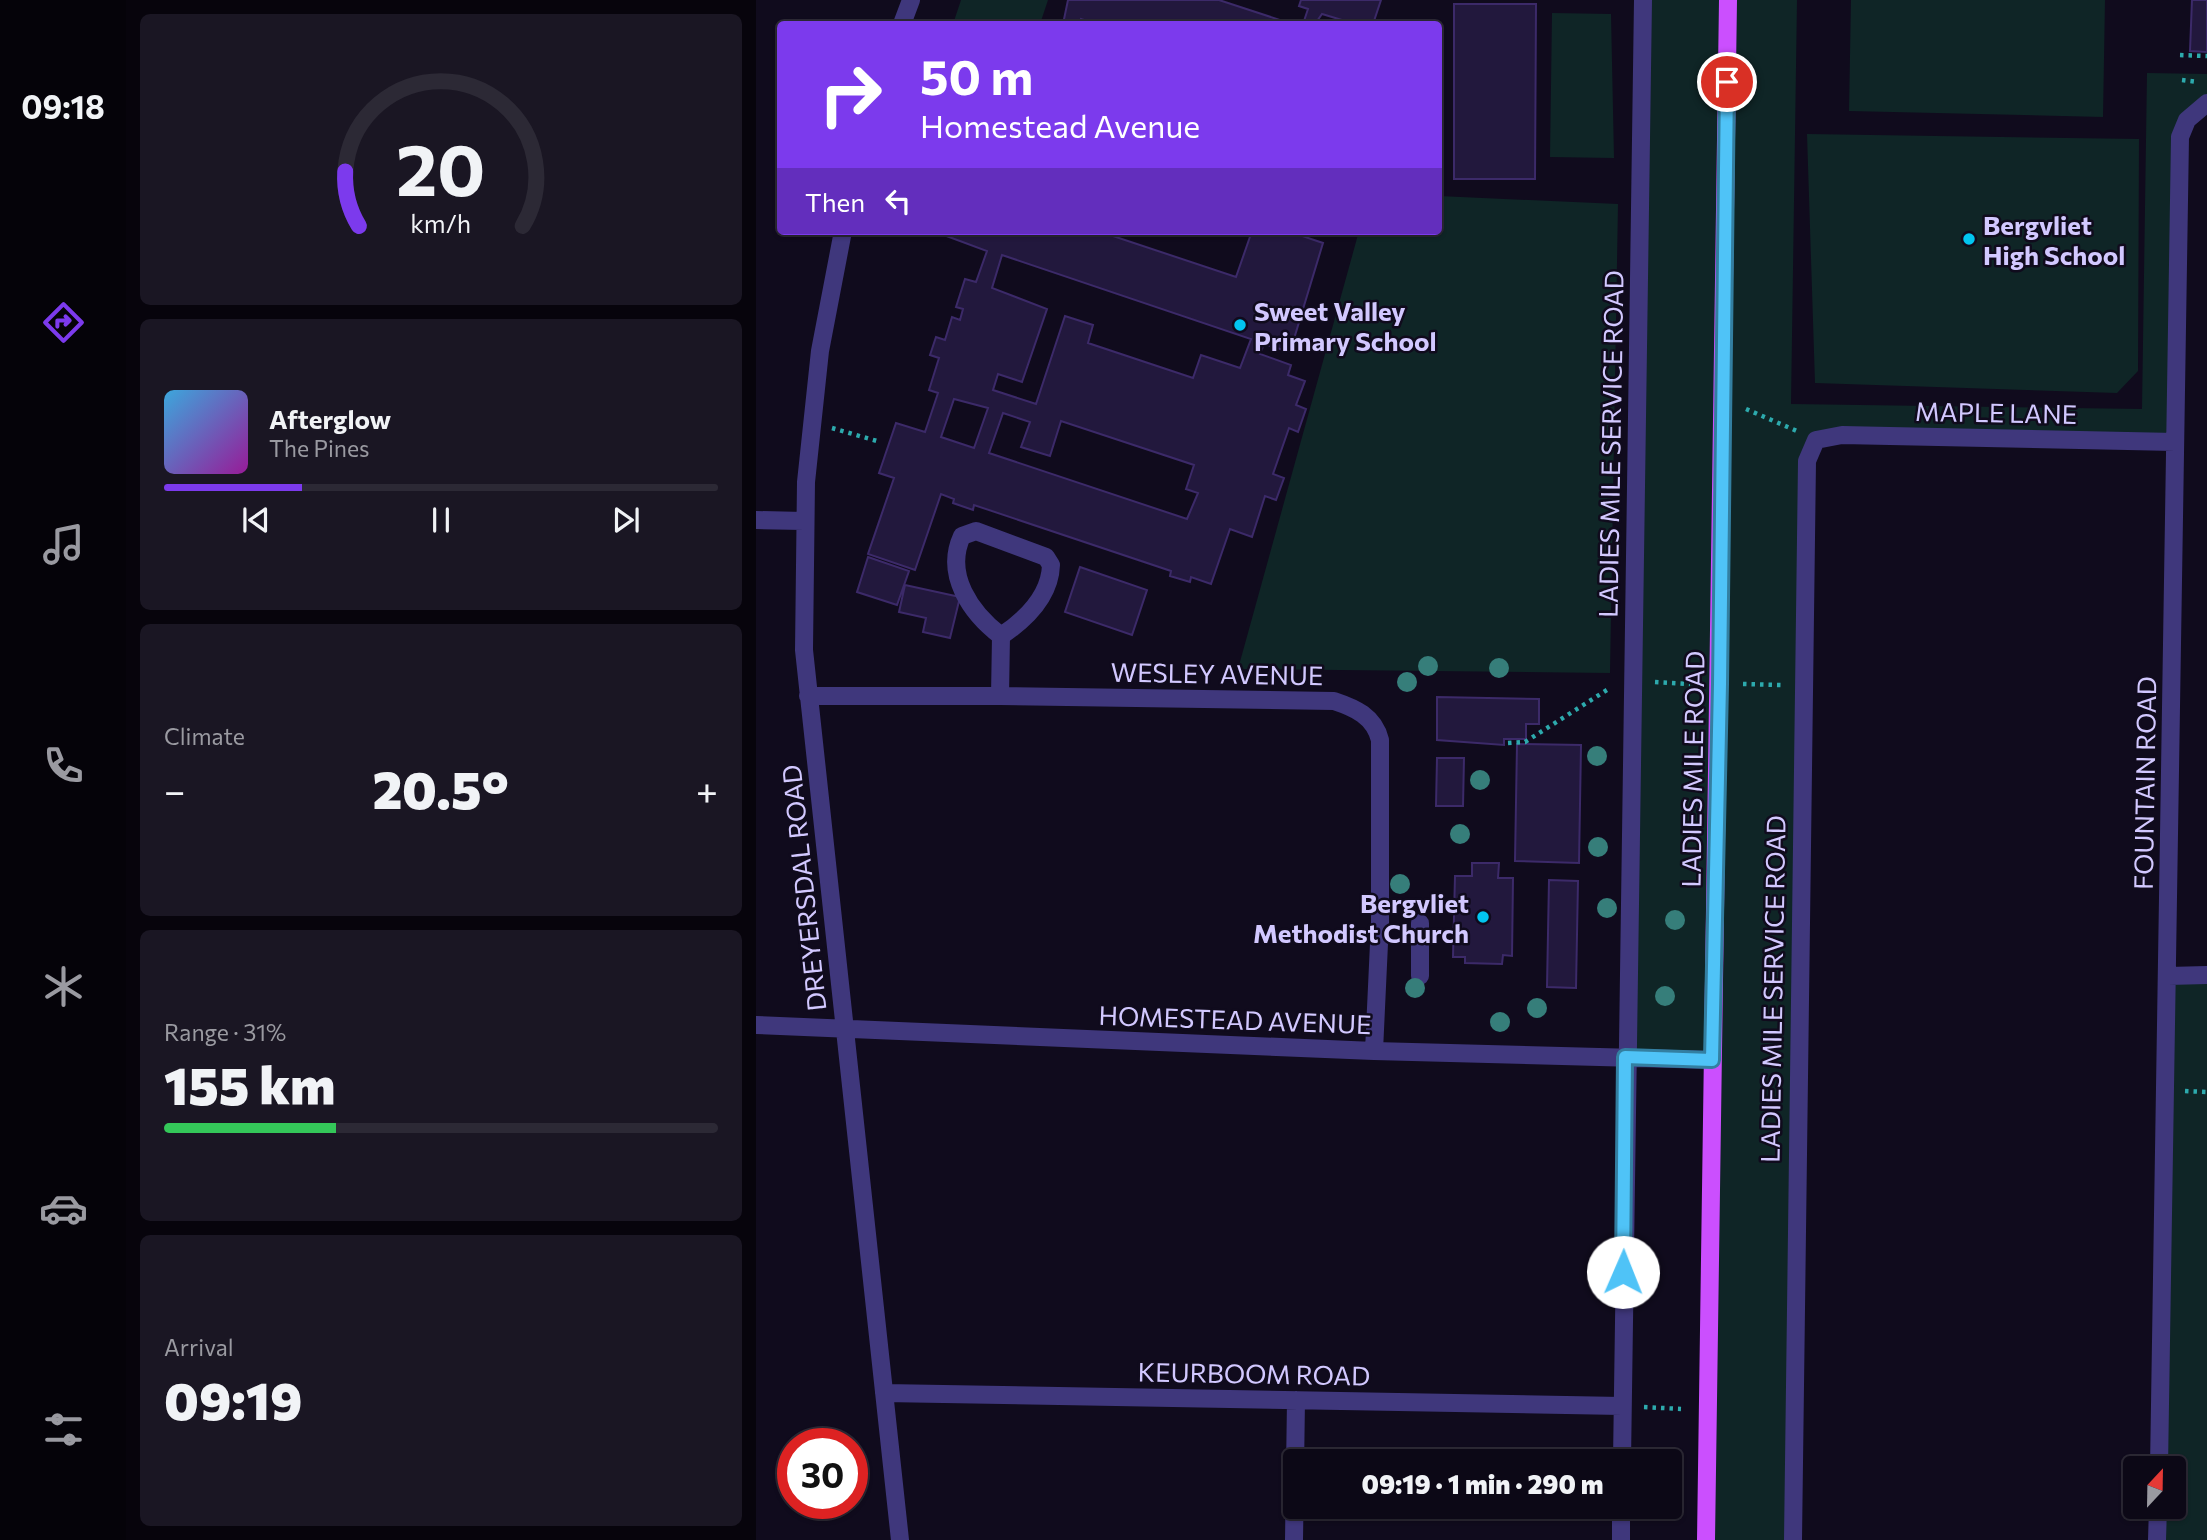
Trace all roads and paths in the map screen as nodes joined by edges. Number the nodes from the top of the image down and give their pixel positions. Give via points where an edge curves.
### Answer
1 (911, 0) edge
2 (1643, 0) edge
3 (1728, 0) edge
4 (903, 21) edge
5 (2180, 55) dead end
6 (2207, 56) edge
7 (2204, 105) edge
8 (841, 235) edge
9 (1746, 409) dead end
10 (1816, 440) junction
11 (2175, 442) junction
12 (756, 520) edge
13 (804, 521) junction
14 (1001, 636) junction
15 (1620, 681) dead end
16 (1647, 681) dead end
17 (1690, 684) dead end
18 (1743, 684) dead end
19 (1802, 685) junction
20 (808, 696) junction
21 (1000, 696) junction
22 (1508, 743) dead end
23 (1420, 923) dead end
24 (2207, 975) edge
25 (1420, 976) dead end
26 (2168, 976) junction
27 (756, 1025) edge
28 (845, 1029) junction
29 (1374, 1051) junction
30 (1625, 1057) junction
31 (1712, 1060) junction
32 (884, 1393) junction
33 (1296, 1400) junction
34 (1622, 1406) junction
35 (1681, 1409) dead end
36 (1622, 1449) edge
37 (2159, 1456) edge
38 (1621, 1519) edge
39 (2158, 1519) edge
40 (900, 1540) edge
41 (1294, 1540) edge
42 (1621, 1540) edge
43 (1706, 1540) edge
44 (1793, 1540) edge
45 (2157, 1540) edge

1 - 4 street
2 - 30 street, LADIES MILE SERVICE ROAD
3 - 31 main road, LADIES MILE ROAD
5 - 6 path
7 - 11 street, FOUNTAIN ROAD via 2187,120 2179,137
8 - 13 street, DREYERSDAL ROAD via 820,351
9 - 10 path
10 - 11 street, MAPLE LANE via 1842,435
10 - 19 street, LADIES MILE SERVICE ROAD via 1807,461
11 - 26 street, FOUNTAIN ROAD
12 - 13 street
13 - 20 street, DREYERSDAL ROAD
14 - 14 street via 975,613 960,581 957,548 967,533 976,531 1034,553 1051,565 1035,608
14 - 21 street
15 - 22 path via 1525,742
16 - 17 path
18 - 19 path
19 - 44 street, LADIES MILE SERVICE ROAD
20 - 21 street, WESLEY AVENUE
20 - 28 street, DREYERSDAL ROAD
21 - 29 street, WESLEY AVENUE via 1334,701 1370,719 1380,740 1380,922
23 - 25 street
24 - 26 street
26 - 37 street, FOUNTAIN ROAD
27 - 28 street, HOMESTEAD AVENUE
28 - 29 street, HOMESTEAD AVENUE
28 - 32 street, DREYERSDAL ROAD
29 - 30 street, HOMESTEAD AVENUE
30 - 31 street, HOMESTEAD AVENUE
30 - 34 street, LADIES MILE SERVICE ROAD
31 - 43 main road, LADIES MILE ROAD
32 - 33 street, KEURBOOM ROAD
32 - 40 street, DREYERSDAL ROAD
33 - 34 street, KEURBOOM ROAD
33 - 41 street
34 - 35 path
34 - 36 street, LADIES MILE SERVICE ROAD
38 - 42 street
39 - 45 street

